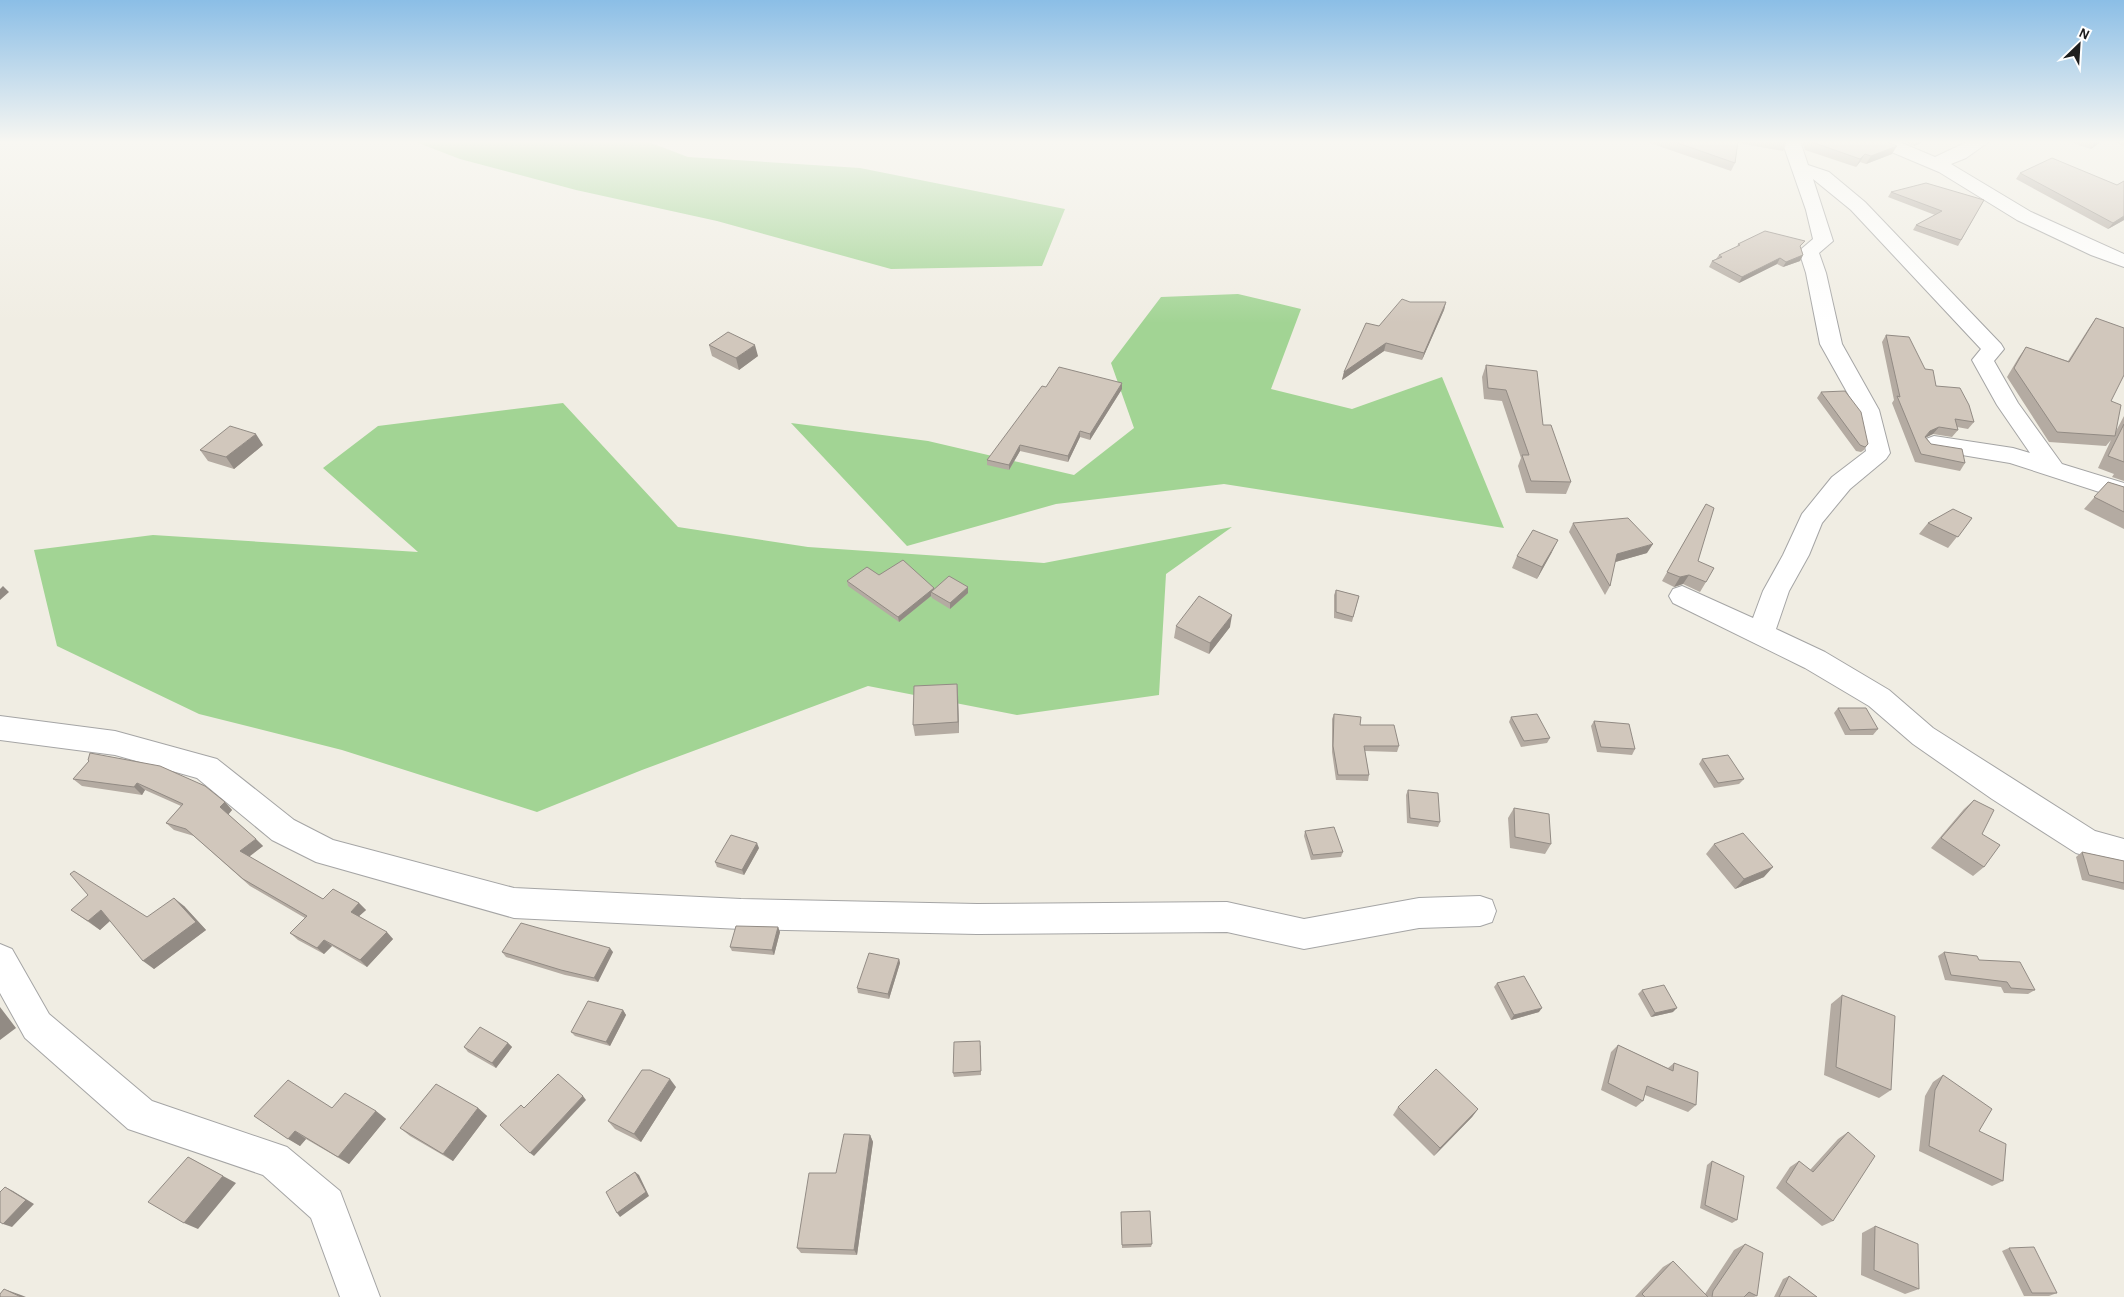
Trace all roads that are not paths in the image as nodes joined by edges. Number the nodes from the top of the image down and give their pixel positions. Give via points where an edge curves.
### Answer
1 (1812, 202) edge
2 (1853, 202) edge
3 (2000, 202) edge
4 (2124, 261) edge
5 (1934, 444) edge
6 (2054, 468) junction
7 (2124, 492) edge
8 (1682, 596) dead end
9 (1761, 633) junction
10 (0, 728) edge
11 (2124, 852) edge
12 (1480, 911) dead end
13 (0, 960) edge
14 (360, 1297) edge

1 - 9 street via 1823,241 1809,251 1831,344 1868,410 1878,453 1841,483 1811,520 1776,591
2 - 6 street via 1993,349 1983,360 2008,405
3 - 4 street via 2024,216
5 - 6 street via 2013,456
6 - 7 street
8 - 9 street
9 - 11 street via 1879,698 1923,736 2087,843
10 - 12 street via 115,743 206,768 283,830 327,852 514,903 741,914 968,919 1227,917 1304,934 1419,913
13 - 14 street via 37,1026 141,1116 274,1160 326,1206

